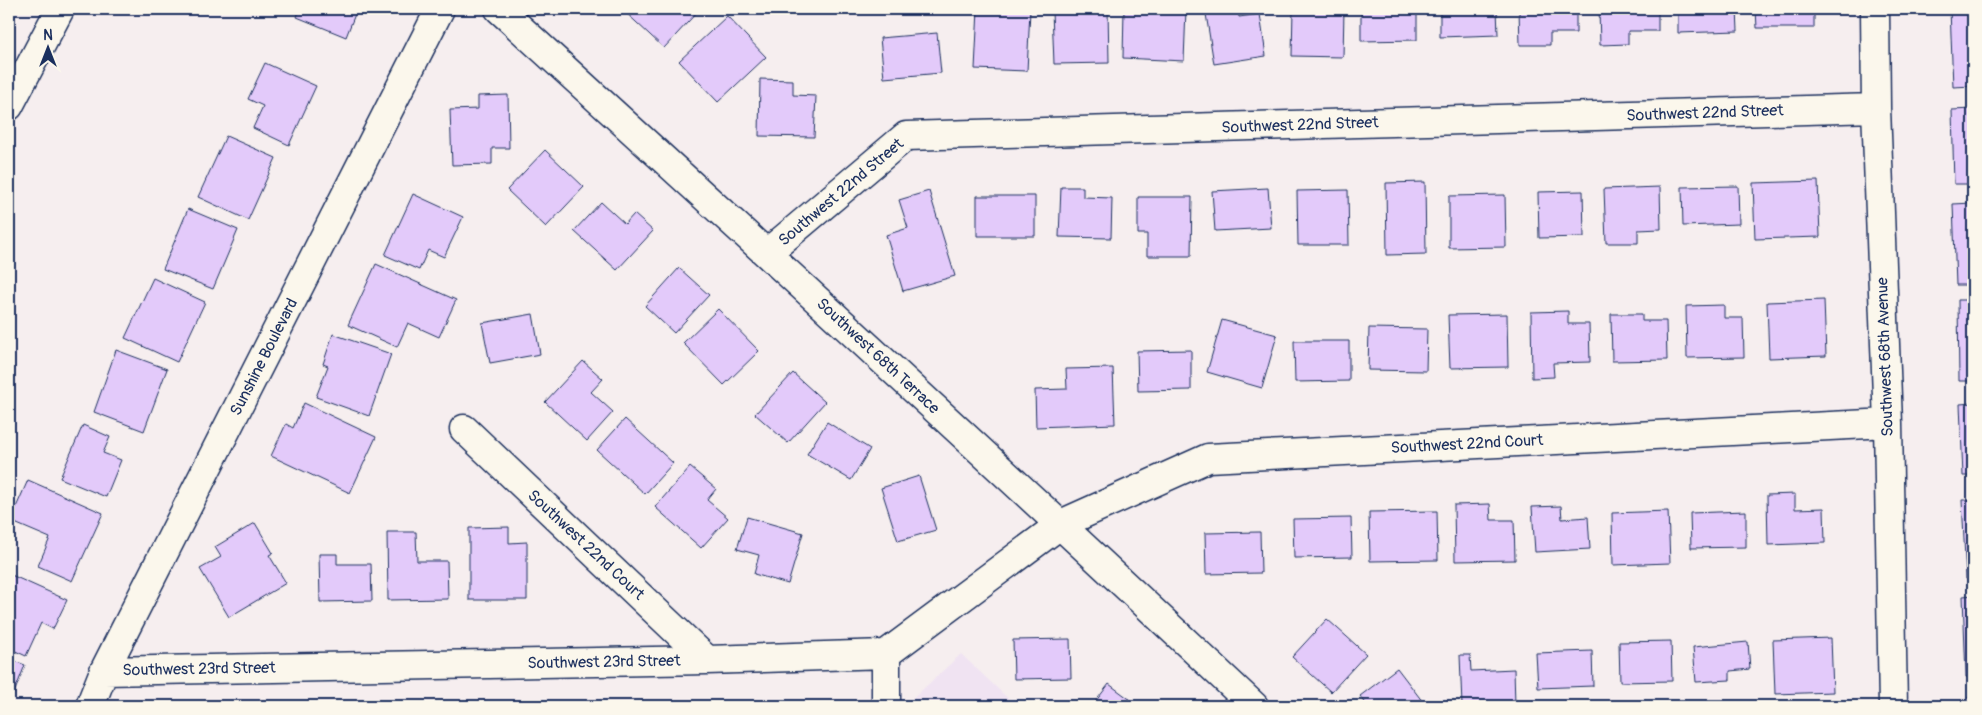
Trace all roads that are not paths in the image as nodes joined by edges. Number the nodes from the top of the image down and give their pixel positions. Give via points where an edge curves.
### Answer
1 (60, 9) edge
2 (440, 9) edge
3 (499, 9) edge
4 (1875, 9) edge
5 (9, 106) edge
6 (1876, 108) junction
7 (767, 253) junction
8 (1888, 423) junction
9 (464, 429) dead end
10 (1060, 524) junction
11 (886, 654) junction
12 (708, 660) junction
13 (104, 671) junction
14 (90, 706) edge
15 (886, 706) edge
16 (1254, 706) edge
17 (1893, 706) edge

1 - 5 main road
2 - 13 main road, Sunshine Boulevard
3 - 7 main road, Southwest 68th Terrace
4 - 6 main road, Southwest 68th Avenue
6 - 7 main road, Southwest 22nd Street via 906,136
6 - 8 main road, Southwest 68th Avenue
7 - 10 main road, Southwest 68th Terrace
8 - 10 main road, Southwest 22nd Court via 1208,458
8 - 17 main road, Southwest 68th Avenue
9 - 12 main road, Southwest 22nd Court
10 - 11 main road
10 - 16 main road, Southwest 68th Terrace
11 - 12 main road, Southwest 23rd Street
11 - 15 main road
12 - 13 main road, Southwest 23rd Street
13 - 14 main road, Sunshine Boulevard

